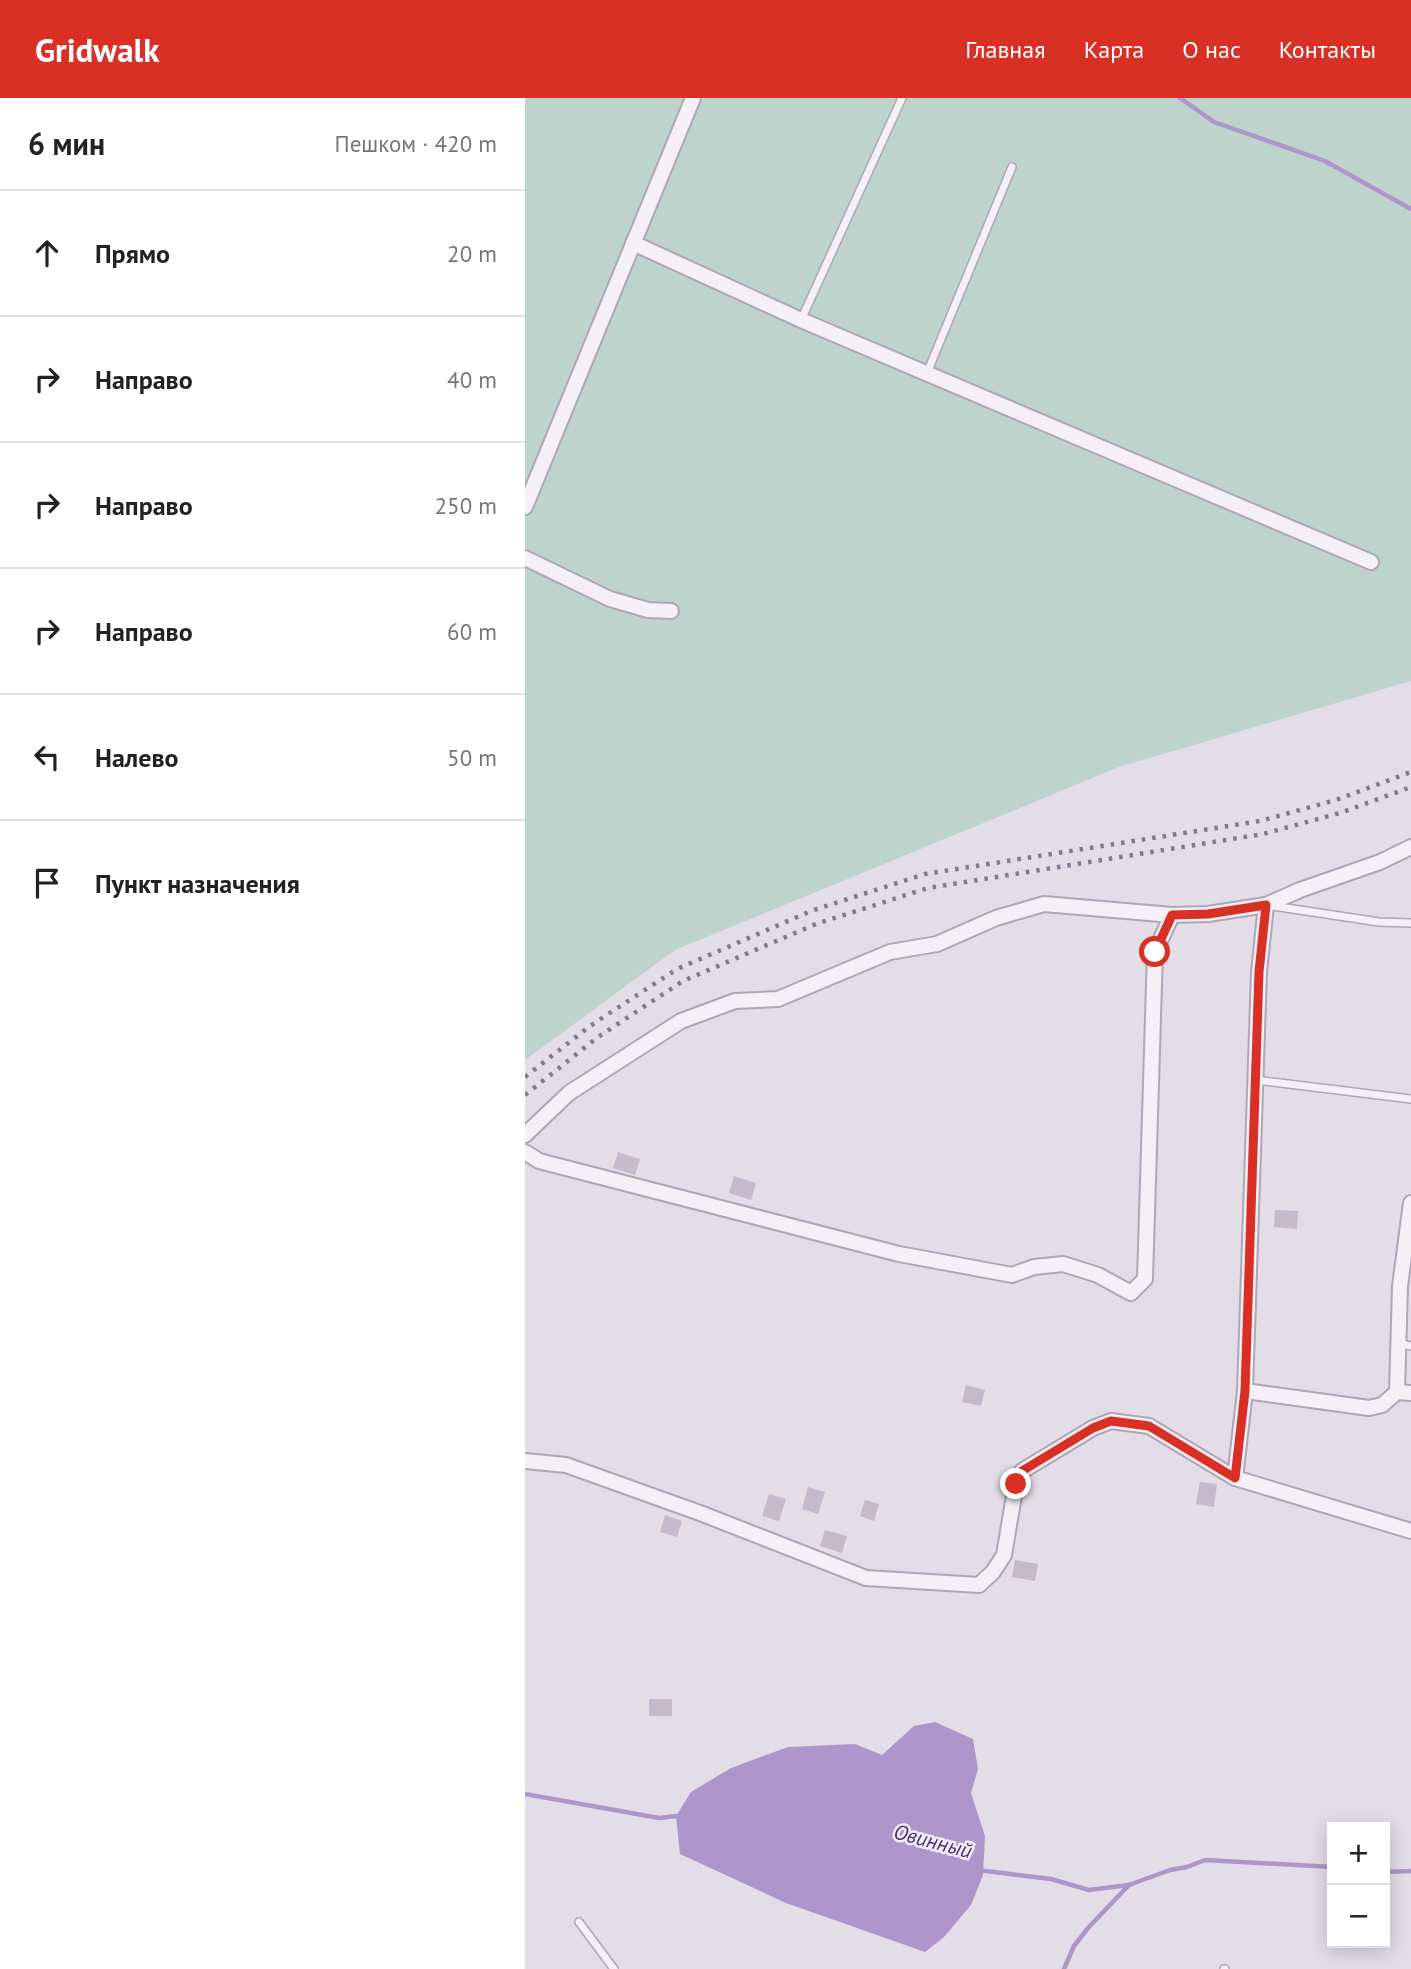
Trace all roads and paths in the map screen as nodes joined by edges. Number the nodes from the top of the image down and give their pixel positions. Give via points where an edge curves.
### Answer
1 (693, 98) edge
2 (902, 98) edge
3 (1012, 167) dead end
4 (633, 243) junction
5 (801, 320) junction
6 (927, 373) junction
7 (525, 507) edge
8 (525, 558) edge
9 (1371, 562) dead end
10 (671, 611) dead end
11 (1411, 846) edge
12 (1266, 905) junction
13 (1172, 915) junction
14 (1411, 923) edge
15 (1256, 1080) junction
16 (1411, 1099) edge
17 (525, 1135) edge
18 (525, 1152) edge
19 (1411, 1203) edge
20 (1405, 1344) edge
21 (1245, 1391) junction
22 (1404, 1392) edge
23 (525, 1461) edge
24 (1235, 1478) junction
25 (1411, 1531) edge
26 (579, 1922) dead end
27 (614, 1969) edge

1 - 4 street
2 - 5 lane
3 - 6 lane
4 - 5 street
4 - 7 street
5 - 6 street
6 - 9 street
8 - 10 street via 610,599
11 - 12 street
12 - 13 street
12 - 14 lane
12 - 15 street
13 - 17 street via 1044,904 996,918 937,944 890,952 778,999 735,1001 681,1021 569,1093
13 - 18 street via 1155,952 1145,1279 1131,1293 1098,1275 1063,1264 1012,1275 898,1254 539,1161
15 - 16 lane
15 - 21 street
19 - 20 street via 1400,1286
20 - 22 street
21 - 22 street via 1369,1408
21 - 24 street
23 - 24 street via 579,1469 866,1578 979,1585 1004,1555 1022,1471 1093,1428 1111,1421 1149,1426
24 - 25 street
26 - 27 lane

